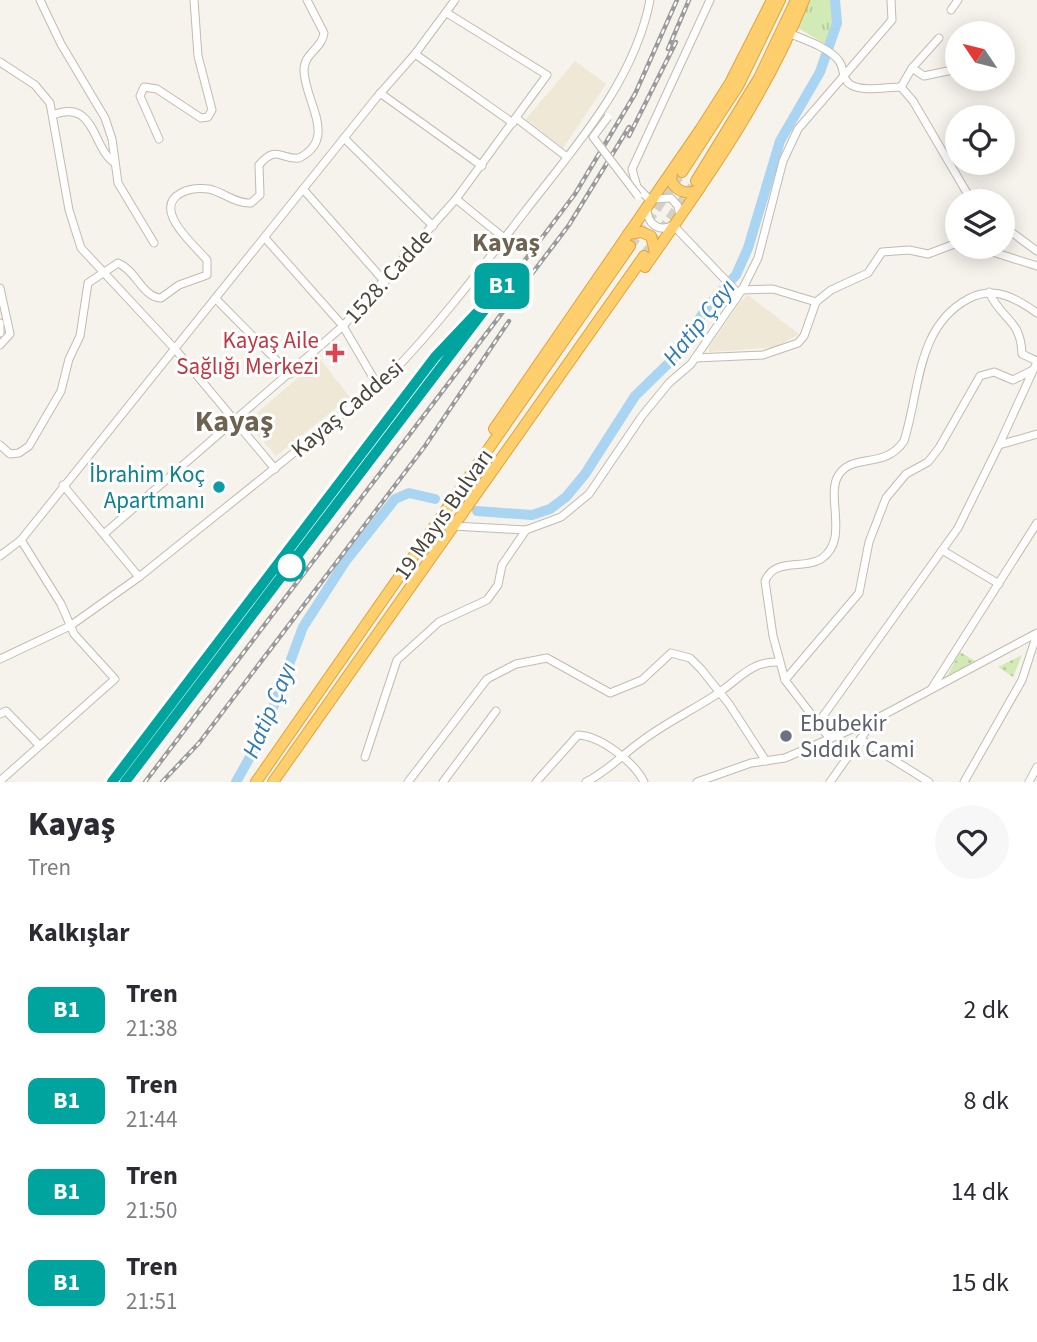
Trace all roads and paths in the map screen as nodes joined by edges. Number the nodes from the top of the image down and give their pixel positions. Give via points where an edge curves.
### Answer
1 (40, 0) edge
2 (194, 0) edge
3 (307, 0) edge
4 (455, 0) edge
5 (650, 0) edge
6 (710, 0) edge
7 (772, 0) edge
8 (780, 0) edge
9 (796, 0) edge
10 (804, 0) edge
11 (891, 0) edge
12 (958, 0) edge
13 (951, 10) dead end
14 (447, 13) junction
15 (787, 32) junction
16 (939, 38) dead end
17 (415, 54) junction
18 (0, 62) edge
19 (912, 68) junction
20 (945, 72) edge
21 (843, 77) junction
22 (901, 87) junction
23 (380, 93) junction
24 (606, 102) junction
25 (53, 115) junction
26 (515, 121) junction
27 (344, 138) junction
28 (159, 139) dead end
29 (567, 157) junction
30 (115, 163) junction
31 (482, 166) junction
32 (677, 172) junction
33 (698, 185) junction
34 (303, 189) junction
35 (967, 189) edge
36 (456, 199) junction
37 (647, 200) junction
38 (676, 221) junction
39 (433, 226) junction
40 (1015, 235) edge
41 (265, 238) junction
42 (504, 238) junction
43 (629, 240) junction
44 (154, 243) dead end
45 (945, 248) edge
46 (1037, 251) edge
47 (650, 254) junction
48 (1015, 259) edge
49 (1037, 266) edge
50 (103, 271) junction
51 (385, 282) junction
52 (735, 287) junction
53 (0, 288) edge
54 (989, 292) junction
55 (216, 299) junction
56 (816, 302) junction
57 (1037, 313) edge
58 (0, 323) edge
59 (343, 326) junction
60 (0, 333) edge
61 (0, 345) edge
62 (175, 349) junction
63 (695, 358) junction
64 (1037, 361) edge
65 (1033, 370) junction
66 (290, 374) junction
67 (378, 386) junction
68 (235, 421) junction
69 (1037, 434) edge
70 (0, 445) edge
71 (999, 445) junction
72 (275, 469) junction
73 (63, 485) junction
74 (1037, 523) edge
75 (453, 526) junction
76 (526, 530) junction
77 (105, 533) junction
78 (21, 540) junction
79 (942, 550) junction
80 (0, 556) edge
81 (139, 578) junction
82 (999, 584) junction
83 (70, 626) junction
84 (1037, 633) edge
85 (1034, 654) edge
86 (0, 659) edge
87 (778, 662) junction
88 (785, 680) junction
89 (932, 689) junction
90 (718, 694) junction
91 (496, 711) dead end
92 (0, 714) edge
93 (874, 720) junction
94 (818, 723) junction
95 (830, 739) junction
96 (860, 739) junction
97 (39, 745) junction
98 (365, 757) dead end
99 (621, 757) junction
100 (766, 761) junction
101 (1037, 767) edge
102 (713, 776) junction
103 (0, 781) edge
104 (256, 782) edge
105 (273, 782) edge
106 (408, 782) edge
107 (443, 782) edge
108 (536, 782) edge
109 (586, 782) edge
110 (644, 782) edge
111 (697, 782) edge
112 (722, 782) edge
113 (830, 782) edge
114 (929, 782) edge
115 (964, 782) edge
116 (1029, 782) edge

1 - 30 street via 105,118
2 - 28 street via 198,56 212,110 201,118 157,89 144,87 141,96
3 - 50 street via 324,33 304,70 319,126 315,146 299,158 278,153 266,158 259,165 260,195 251,203 203,188 173,199 175,223 209,262 203,279 183,283 159,299 120,263
4 - 14 street
5 - 24 street, Kayaş Caddesi via 638,46
6 - 37 street via 632,169 633,181
7 - 32 highway
8 - 32 highway via 738,86
9 - 15 highway
10 - 15 highway
11 - 21 street via 892,20
12 - 13 street
14 - 17 street
14 - 26 street, 1528. Cadde via 547,75
15 - 21 street via 839,61
15 - 33 highway, 19 Mayıs Bulvarı via 738,134
16 - 19 street
17 - 23 street
17 - 26 street
18 - 25 street via 35,85 50,103
19 - 20 street via 924,76
19 - 22 street
21 - 22 street via 863,88
21 - 52 street via 798,129 783,161 758,258
22 - 35 street
23 - 27 street
23 - 31 street
24 - 29 street, Kayaş Caddesi
24 - 37 street, bridge via 608,117 591,138 622,181
25 - 30 street via 71,112 85,119
25 - 50 street via 75,234 81,248
26 - 29 street
26 - 31 street, 1528. Cadde
27 - 34 street
27 - 39 street
29 - 42 street, Kayaş Caddesi
30 - 44 street via 120,188
31 - 36 street, 1528. Cadde
32 - 33 highway via 671,181 678,190 690,193
32 - 37 highway, 19 Mayıs Bulvarı
33 - 38 highway, 19 Mayıs Bulvarı
34 - 41 street
34 - 51 street
36 - 39 street, 1528. Cadde
36 - 42 street
37 - 38 street via 671,198 678,206
37 - 38 street via 647,217 653,226 663,229
37 - 43 highway, 19 Mayıs Bulvarı
38 - 47 highway, 19 Mayıs Bulvarı
38 - 52 street
39 - 51 street, 1528. Cadde
40 - 46 street
41 - 55 street
41 - 59 street
42 - 67 street, Kayaş Caddesi via 423,341
43 - 47 highway via 641,232 650,236
43 - 104 highway, 19 Mayıs Bulvarı
45 - 56 street via 928,254 882,252 868,273
47 - 75 highway, 19 Mayıs Bulvarı
48 - 49 street
50 - 62 street
50 - 70 street via 88,284 79,336 61,391 38,432 19,453 10,454
51 - 59 street, 1528. Cadde
52 - 56 street via 772,289
52 - 63 street via 736,299
53 - 61 street via 10,334
54 - 57 street via 1012,296
54 - 64 street via 1020,332 1022,354
54 - 87 street via 951,309 932,334 906,434 896,454 857,463 838,476 834,488 838,514 829,551 809,563 768,573 765,581
55 - 62 street
55 - 66 street
56 - 63 street via 798,343 762,355
58 - 60 street
59 - 66 street, 1528. Cadde
59 - 67 street
62 - 68 street
62 - 73 street
63 - 76 street via 642,416 589,494 561,517
64 - 65 street
65 - 71 street
65 - 88 street via 1013,380 994,372 980,376 939,448 928,462 906,474 886,498 869,542 859,593
66 - 68 street, 1528. Cadde
67 - 72 street, Kayaş Caddesi
68 - 72 street
68 - 77 street, 1528. Cadde
69 - 71 street
71 - 79 street via 958,528
72 - 81 street, Kayaş Caddesi
73 - 77 street
73 - 78 street
74 - 82 street
75 - 76 street
75 - 105 highway, 19 Mayıs Bulvarı
76 - 98 street via 502,565 498,585 487,600 439,622 397,660
77 - 81 street
78 - 80 street
78 - 83 street
79 - 82 street
79 - 94 street
81 - 83 street, Kayaş Caddesi
82 - 89 street
83 - 86 street, Kayaş Caddesi
83 - 97 street via 115,679
84 - 85 street
84 - 89 street
85 - 115 street
87 - 88 street
87 - 90 street via 764,661 747,670
88 - 94 street
89 - 93 street
90 - 99 street
90 - 100 street
90 - 106 street via 690,658 671,653 642,680 610,693 547,658 516,664 487,679
91 - 107 street
92 - 97 street via 6,711
93 - 95 street
93 - 96 street
94 - 95 street
95 - 100 street
96 - 113 street
96 - 114 street
97 - 103 street
99 - 108 street via 589,736 578,735
99 - 109 street
99 - 110 street via 638,769
100 - 102 street
101 - 116 street
102 - 111 street
102 - 112 street

